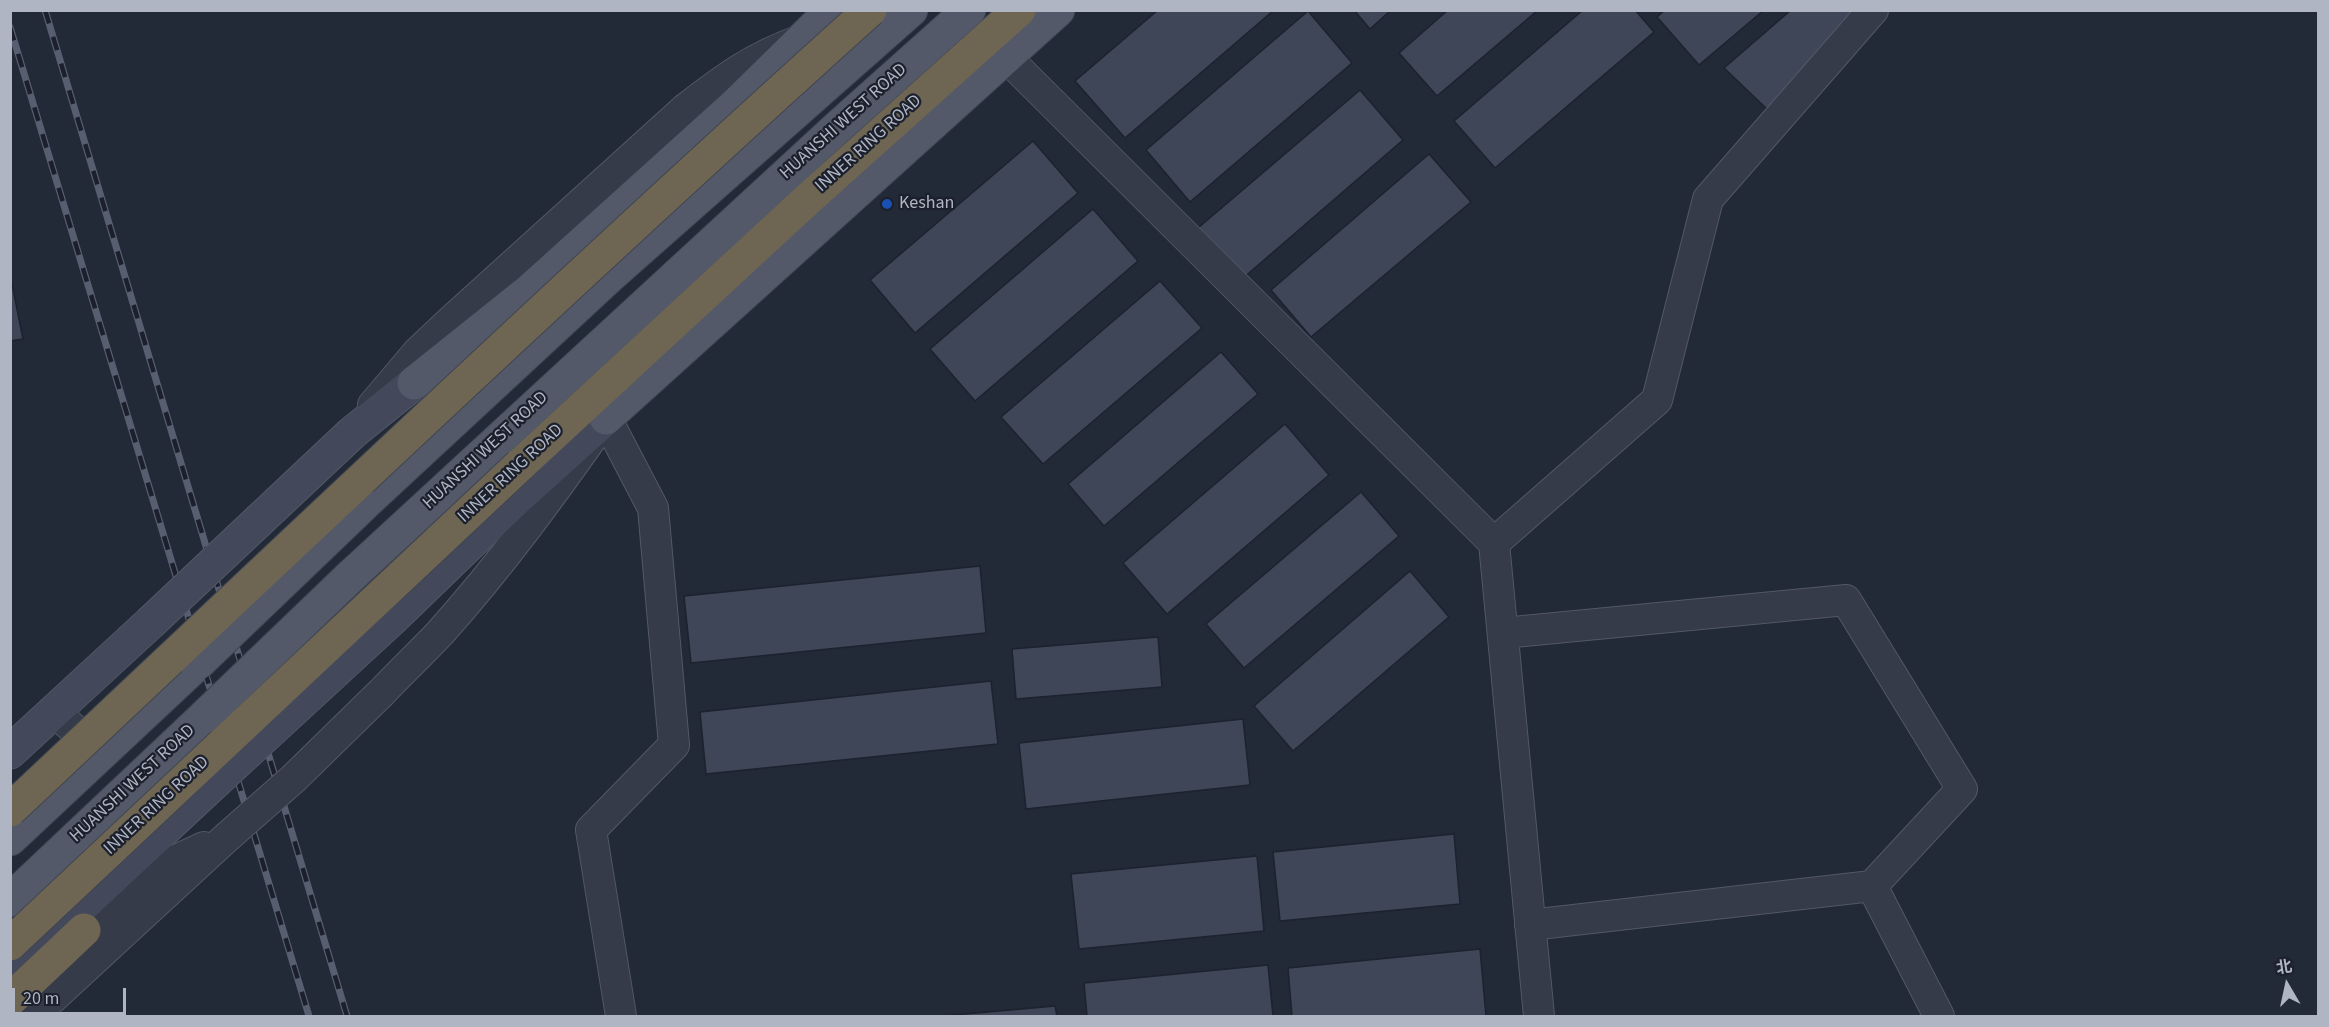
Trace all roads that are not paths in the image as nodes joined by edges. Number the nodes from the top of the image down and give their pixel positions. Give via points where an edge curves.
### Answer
1 (832, 10) edge
2 (864, 10) edge
3 (870, 10) edge
4 (911, 10) edge
5 (969, 10) edge
6 (1019, 10) edge
7 (1058, 10) edge
8 (1874, 10) edge
9 (801, 40) junction
10 (1006, 57) junction
11 (839, 75) junction
12 (772, 98) junction
13 (576, 309) junction
14 (414, 383) junction
15 (606, 418) junction
16 (352, 433) junction
17 (1494, 543) junction
18 (363, 564) junction
19 (394, 617) junction
20 (1503, 633) junction
21 (295, 669) junction
22 (55, 712) junction
23 (204, 717) junction
24 (10, 752) edge
25 (101, 754) junction
26 (241, 757) junction
27 (10, 810) edge
28 (169, 824) junction
29 (226, 838) junction
30 (10, 839) edge
31 (1872, 886) junction
32 (10, 900) edge
33 (1530, 925) junction
34 (84, 930) junction
35 (10, 944) edge
36 (10, 973) edge
37 (10, 1000) edge
38 (33, 1017) edge
39 (621, 1017) edge
40 (1539, 1017) edge
41 (1939, 1017) edge

1 - 9 main road
2 - 12 highway, bridge
3 - 12 highway, bridge
4 - 11 main road
5 - 18 main road, HUANSHI WEST ROAD
6 - 35 highway, INNER RING ROAD, bridge via 607,385
7 - 10 main road
8 - 17 street via 1708,199 1657,400
9 - 11 street
9 - 14 main road via 529,291
9 - 16 street via 751,61 685,109 424,347
10 - 15 main road
10 - 17 street
11 - 13 main road
12 - 27 highway, bridge
13 - 14 main road
13 - 25 main road, bridge
14 - 16 main road
15 - 19 main road
15 - 29 street, bridge via 540,511 439,634 293,779
15 - 39 street via 653,508 674,744 591,830
16 - 22 main road, bridge
17 - 20 street
18 - 21 main road, bridge
18 - 23 main road, HUANSHI WEST ROAD, bridge
19 - 21 main road, bridge
19 - 26 main road, bridge
20 - 31 street via 1846,600 1962,789
20 - 33 street
21 - 23 main road, bridge
21 - 26 main road, bridge
22 - 24 main road
22 - 25 street
23 - 32 main road, HUANSHI WEST ROAD
25 - 30 main road
26 - 28 main road, bridge
28 - 34 main road
28 - 36 main road
29 - 34 street via 161,867
29 - 38 street
31 - 33 street
31 - 41 street
33 - 40 street
34 - 37 highway

